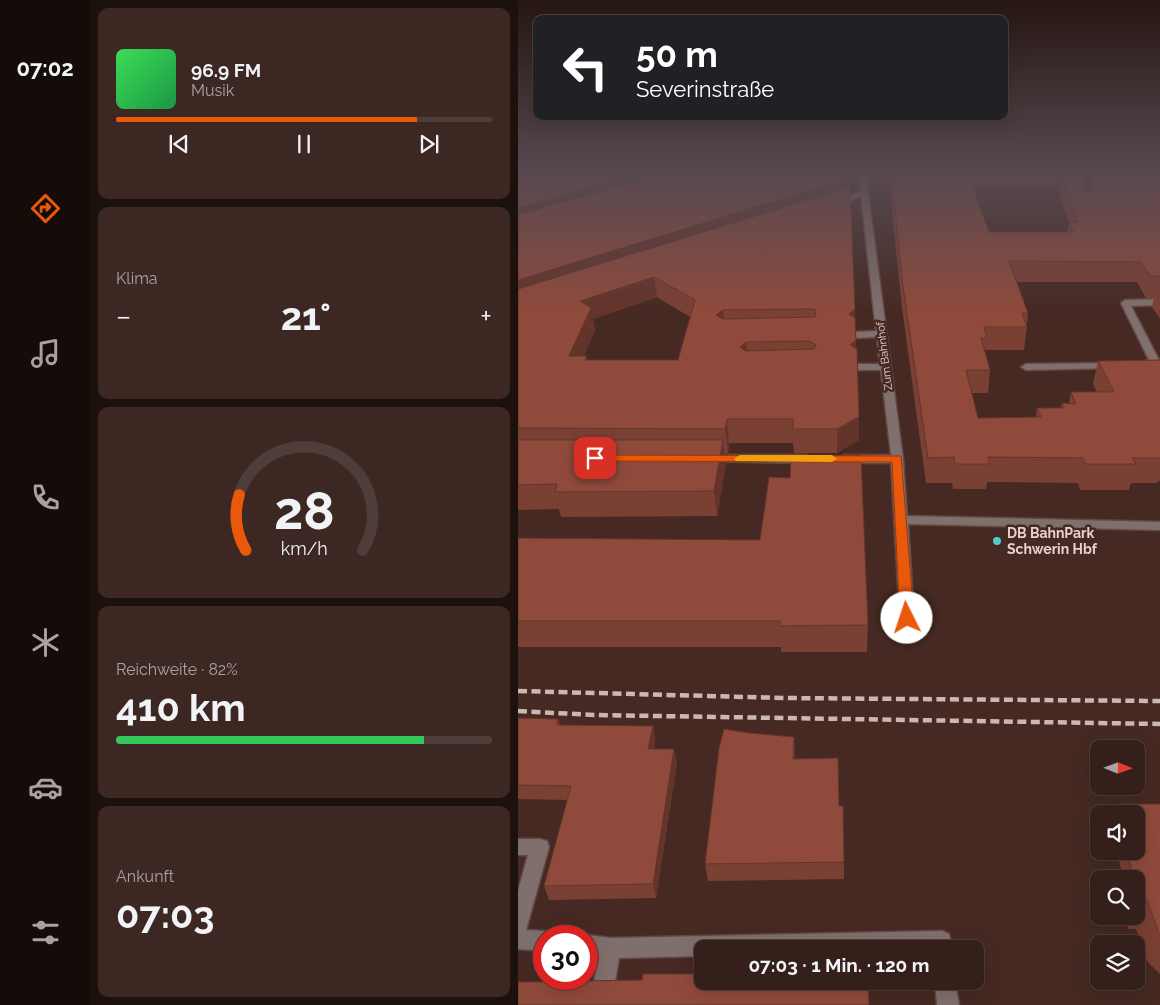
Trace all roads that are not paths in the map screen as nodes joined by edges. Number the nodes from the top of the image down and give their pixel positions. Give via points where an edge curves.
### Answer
1 (867, 218) edge
2 (1160, 302) edge
3 (882, 334) junction
4 (856, 335) edge
5 (857, 367) edge
6 (885, 367) junction
7 (1026, 367) dead end
8 (701, 458) edge
9 (897, 459) junction
10 (900, 520) junction
11 (1160, 526) edge
12 (907, 618) dead end
13 (518, 847) edge
14 (518, 926) edge
15 (518, 939) edge
16 (533, 940) edge
17 (598, 946) edge
18 (694, 946) edge
19 (611, 948) junction
20 (946, 990) edge
21 (600, 1005) edge
22 (948, 1005) edge

1 - 3 street, Zum Bahnhof
2 - 7 street via 1125,303 1155,362 1128,366
3 - 4 street
3 - 6 street, Zum Bahnhof
5 - 6 street
6 - 9 street, Zum Bahnhof
8 - 9 street
9 - 10 street, Zum Bahnhof
10 - 11 street
10 - 12 street, Zum Bahnhof
13 - 14 street via 540,847
15 - 16 street
17 - 19 street
18 - 19 street
19 - 21 street
20 - 22 street

